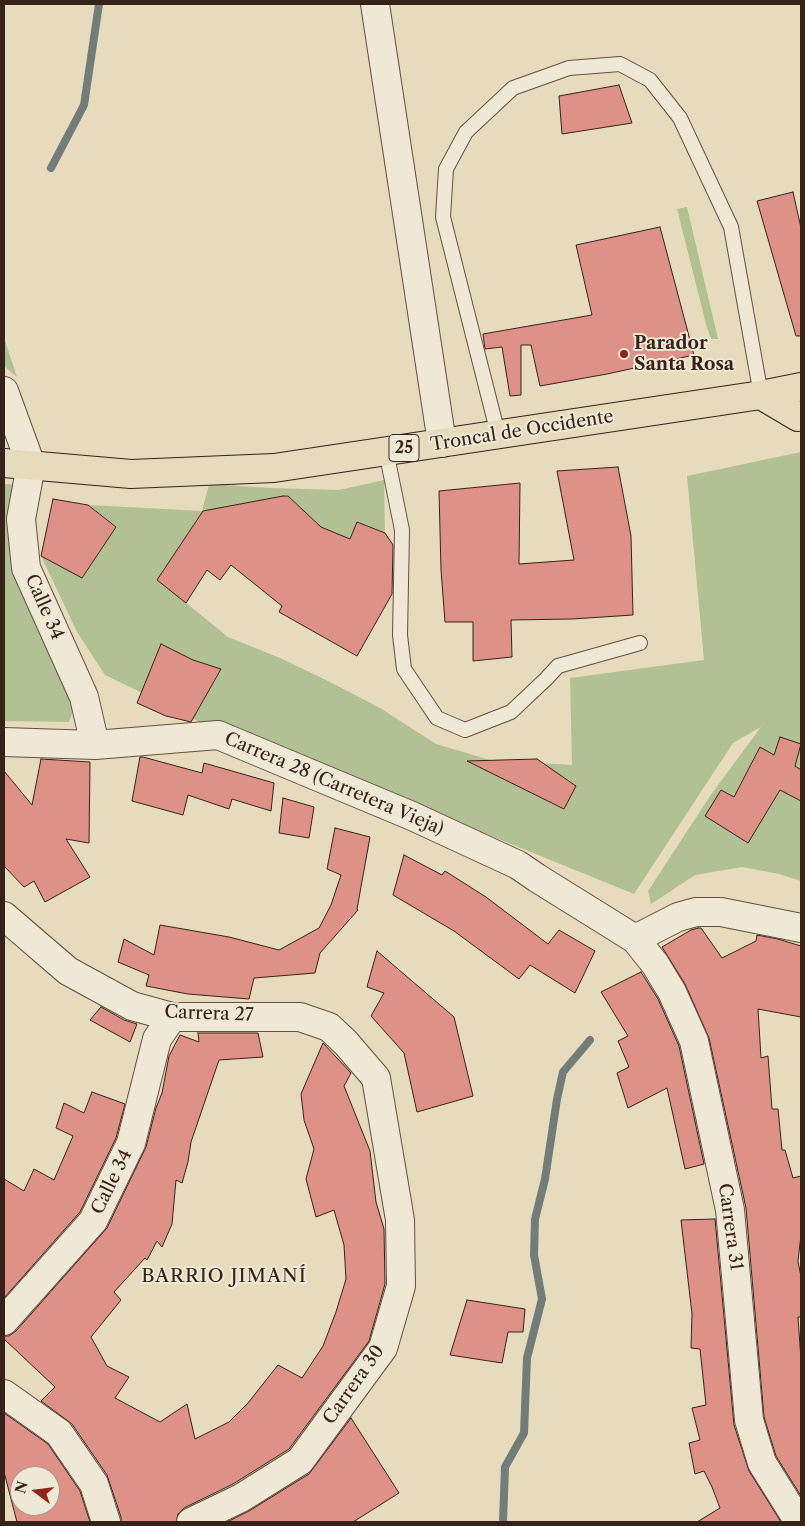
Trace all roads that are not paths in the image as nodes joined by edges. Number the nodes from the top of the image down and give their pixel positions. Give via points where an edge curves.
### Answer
1 (375, 4) edge
2 (801, 388) edge
3 (4, 391) edge
4 (761, 395) junction
5 (801, 416) edge
6 (498, 434) junction
7 (442, 443) junction
8 (386, 451) junction
9 (4, 463) edge
10 (31, 465) junction
11 (640, 643) dead end
12 (4, 742) edge
13 (95, 745) junction
14 (4, 916) edge
15 (801, 928) edge
16 (636, 939) junction
17 (172, 1017) junction
18 (346, 1043) joint
19 (4, 1321) edge
20 (5, 1396) edge
21 (106, 1522) edge
22 (191, 1522) edge
23 (799, 1522) edge

1 - 7 street
2 - 4 main road, Troncal de Occidente / 25
3 - 10 street
4 - 5 main road
4 - 6 main road, Troncal de Occidente / 25
4 - 6 lane via 731,226 680,118 650,80 620,64 569,68 513,88 466,132 446,169 443,217
6 - 7 main road, Troncal de Occidente / 25
7 - 8 main road, Troncal de Occidente / 25
8 - 10 main road, Troncal de Occidente / 25 via 274,468 131,474
8 - 11 lane via 402,530 400,635 404,669 437,718 465,730 511,712 558,666
9 - 10 main road, Troncal de Occidente / 25
10 - 13 street, Calle 34 via 21,519 26,568 84,697
12 - 13 street, Carrera 28 (Carretera Vieja)
13 - 16 street, Carrera 28 (Carretera Vieja) via 218,735 412,816 518,865
14 - 17 street, Carrera 27 via 68,971 132,1006
15 - 16 street via 721,912 696,912 678,917
16 - 23 street, Carrera 31 via 672,992 694,1041 730,1210 749,1420 762,1463
17 - 18 street, Carrera 27 via 300,1017 329,1027
17 - 19 street, Calle 34 via 157,1039 131,1143 93,1221
18 - 22 street, Carrera 30 via 376,1078 400,1220 401,1286 383,1348 300,1460 241,1498
20 - 21 street via 59,1433 94,1484

